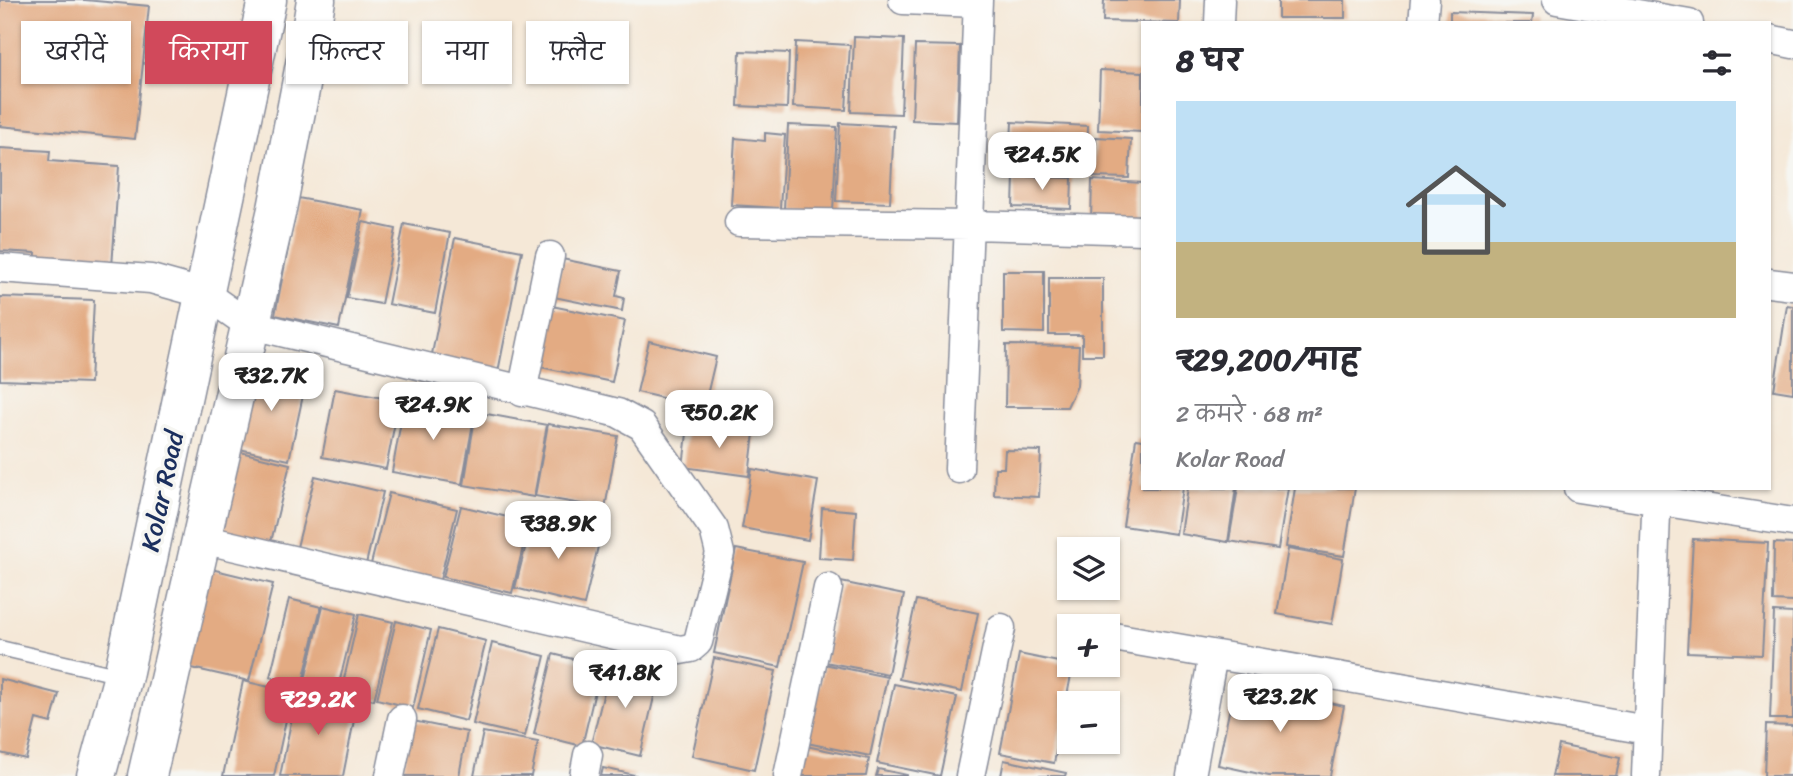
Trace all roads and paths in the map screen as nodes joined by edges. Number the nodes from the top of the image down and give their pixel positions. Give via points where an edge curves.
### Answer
1 (267, 0) edge
2 (316, 0) edge
3 (904, 0) edge
4 (1220, 0) edge
5 (1425, 0) edge
6 (1557, 0) edge
7 (978, 2) edge
8 (1682, 17) edge
9 (1219, 21) edge
10 (1423, 21) edge
11 (1771, 39) edge
12 (1793, 44) edge
13 (738, 222) dead end
14 (970, 225) junction
15 (1141, 230) edge
16 (550, 256) dead end
17 (0, 268) edge
18 (1771, 283) edge
19 (1793, 286) edge
20 (205, 294) junction
21 (248, 324) junction
22 (522, 391) junction
23 (959, 469) dead end
24 (1601, 490) edge
25 (1657, 495) edge
26 (1793, 522) edge
27 (202, 539) junction
28 (828, 588) dead end
29 (1001, 628) dead end
30 (1120, 638) edge
31 (0, 648) edge
32 (1213, 655) junction
33 (123, 676) junction
34 (402, 719) dead end
35 (1647, 730) junction
36 (101, 775) edge
37 (147, 776) edge
38 (390, 776) edge
39 (788, 776) edge
40 (971, 776) edge
41 (1191, 776) edge
42 (1646, 776) edge

1 - 20 main road, Kolar Road
2 - 21 main road, Kolar Road via 276,209
3 - 7 street
4 - 9 street
5 - 10 street
6 - 8 street
7 - 14 street
11 - 12 street
13 - 14 street
14 - 15 street
14 - 23 street
16 - 22 street
17 - 20 street via 151,279
18 - 19 street
20 - 21 street
20 - 33 main road, Kolar Road
21 - 22 street
21 - 27 main road, Kolar Road
22 - 27 street via 618,413 642,426 714,528 720,553 698,642 691,648 680,650
24 - 25 street
25 - 26 street
25 - 35 street
27 - 37 main road, Kolar Road
28 - 39 street
29 - 40 street
30 - 32 street
31 - 33 lane
32 - 35 street
32 - 41 street
33 - 36 main road, Kolar Road
34 - 38 street
35 - 42 street

